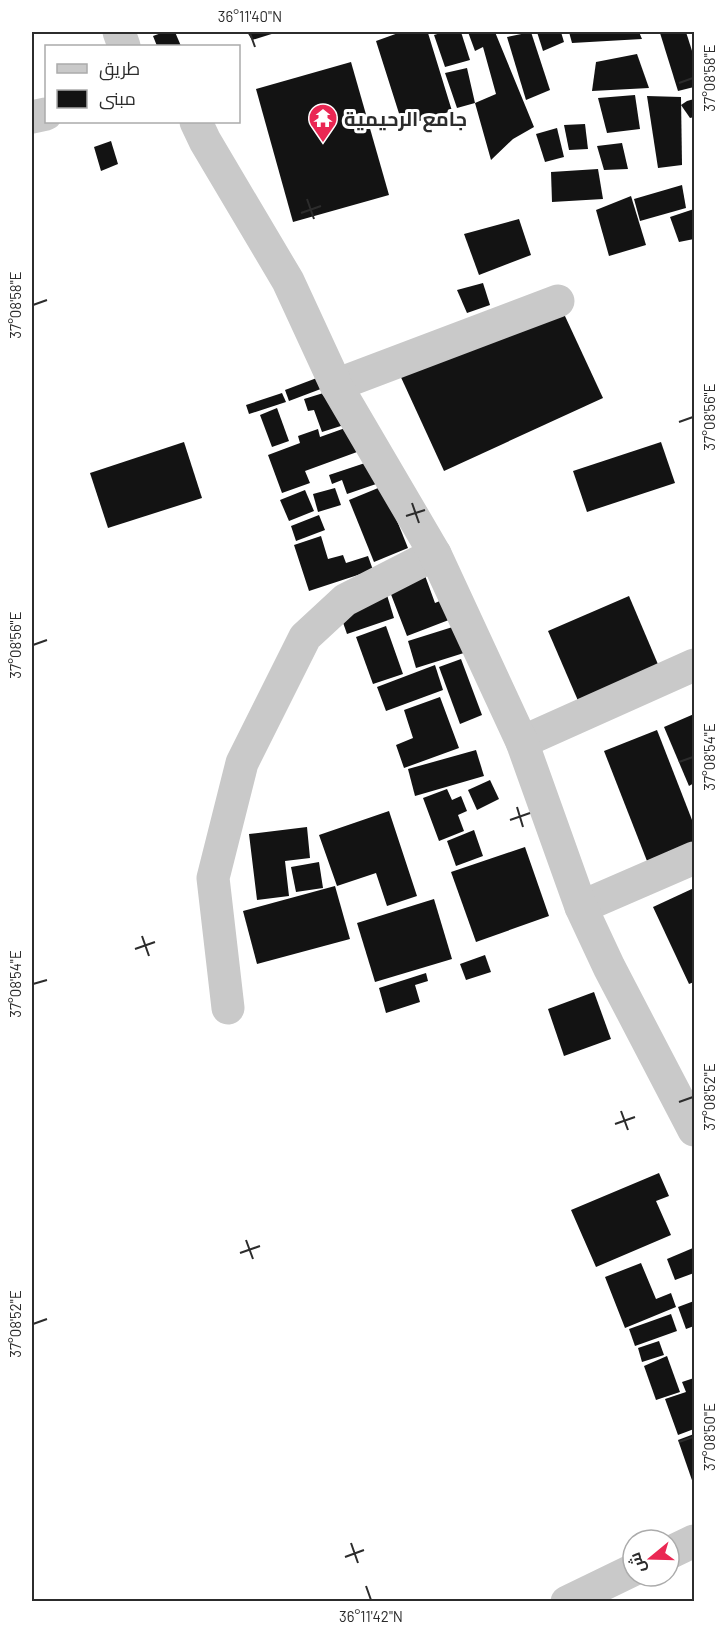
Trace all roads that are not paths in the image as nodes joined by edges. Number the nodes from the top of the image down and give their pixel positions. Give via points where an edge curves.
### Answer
1 (196, 123) edge
2 (558, 301) dead end
3 (336, 385) junction
4 (435, 554) junction
5 (694, 665) edge
6 (522, 742) junction
7 (694, 858) edge
8 (581, 907) junction
9 (228, 1008) dead end
10 (694, 1130) edge
11 (621, 1576) edge
12 (567, 1602) edge

1 - 3 street via 288,281
2 - 3 street
3 - 4 street
4 - 6 street
4 - 9 street via 345,600 305,637 242,763 213,878
5 - 6 street
6 - 8 street
7 - 8 street
8 - 10 street
11 - 12 street

